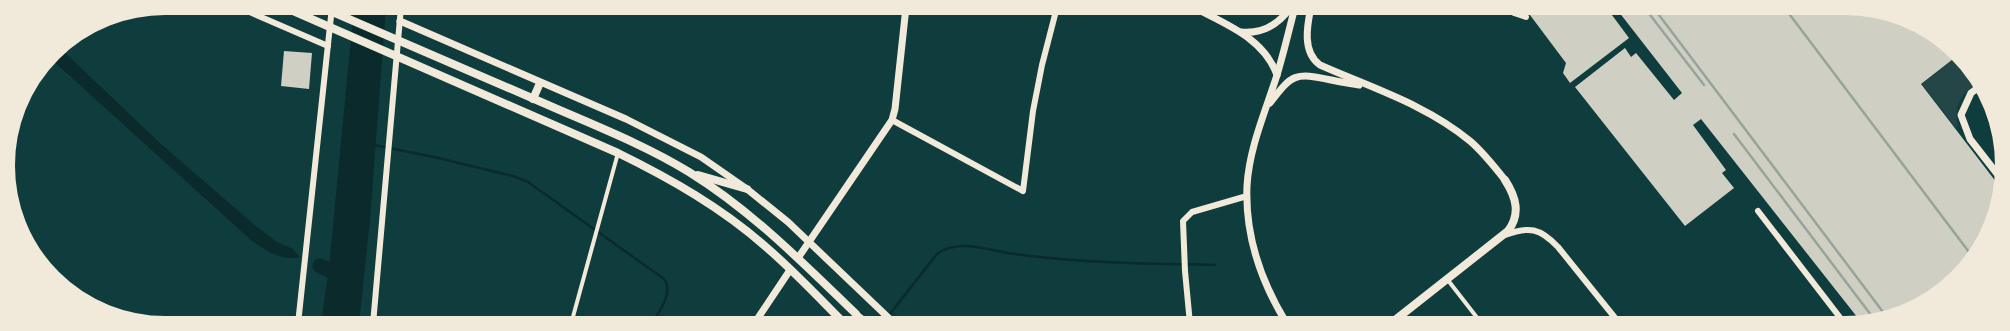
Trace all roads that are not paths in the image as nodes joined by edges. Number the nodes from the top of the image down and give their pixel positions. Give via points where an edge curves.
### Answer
1 (254, 14) edge
2 (300, 14) edge
3 (331, 14) edge
4 (337, 14) edge
5 (401, 14) edge
6 (905, 14) edge
7 (1055, 14) edge
8 (1206, 14) edge
9 (1285, 14) edge
10 (1293, 14) edge
11 (1309, 14) edge
12 (1517, 14) edge
13 (1526, 17) dead end
14 (400, 21) junction
15 (1239, 32) junction
16 (328, 46) junction
17 (1277, 75) junction
18 (540, 83) junction
19 (1371, 86) junction
20 (1976, 90) edge
21 (533, 99) junction
22 (1266, 108) junction
23 (892, 120) junction
24 (618, 153) junction
25 (1996, 172) edge
26 (690, 173) junction
27 (1505, 180) joint
28 (747, 189) junction
29 (1247, 196) junction
30 (1758, 211) dead end
31 (1504, 236) junction
32 (810, 242) junction
33 (798, 258) junction
34 (790, 270) junction
35 (1447, 279) junction
36 (856, 314) junction
37 (299, 317) edge
38 (374, 317) edge
39 (573, 317) edge
40 (759, 317) edge
41 (838, 317) edge
42 (858, 317) edge
43 (860, 317) edge
44 (889, 317) edge
45 (1189, 317) edge
46 (1283, 317) edge
47 (1399, 317) edge
48 (1477, 317) edge
49 (1614, 317) edge
50 (1840, 317) edge

1 - 16 street
2 - 24 main road
3 - 16 street
4 - 21 main road
5 - 14 street
6 - 23 main road
7 - 23 street via 1033,111 1023,191
8 - 15 main road
9 - 15 main road via 1279,21 1260,32
10 - 17 main road
11 - 19 main road via 1308,44 1314,61 1320,66
12 - 13 street
14 - 18 main road
14 - 38 street
15 - 17 main road via 1262,48 1273,63
16 - 37 street
17 - 22 main road
18 - 21 main road
18 - 28 main road via 660,135 701,157
19 - 22 main road via 1307,74 1297,76 1281,89
19 - 27 main road via 1421,109 1462,135 1478,148
20 - 25 main road via 1971,93 1962,115 1970,139
21 - 26 main road via 642,147
22 - 29 main road via 1249,169
23 - 32 main road
24 - 34 main road via 660,174 720,211 766,247
24 - 39 street
26 - 28 main road
26 - 33 main road via 753,218
27 - 31 main road via 1514,196 1516,210 1514,222
28 - 32 main road
29 - 45 street via 1188,214 1182,225
29 - 46 main road via 1251,241 1270,293
30 - 50 street
31 - 35 main road
31 - 49 street via 1526,229 1537,230 1547,236
32 - 33 main road
32 - 44 main road
33 - 36 main road
34 - 40 main road
34 - 41 main road
35 - 47 main road
35 - 48 street
36 - 42 main road
36 - 43 main road

